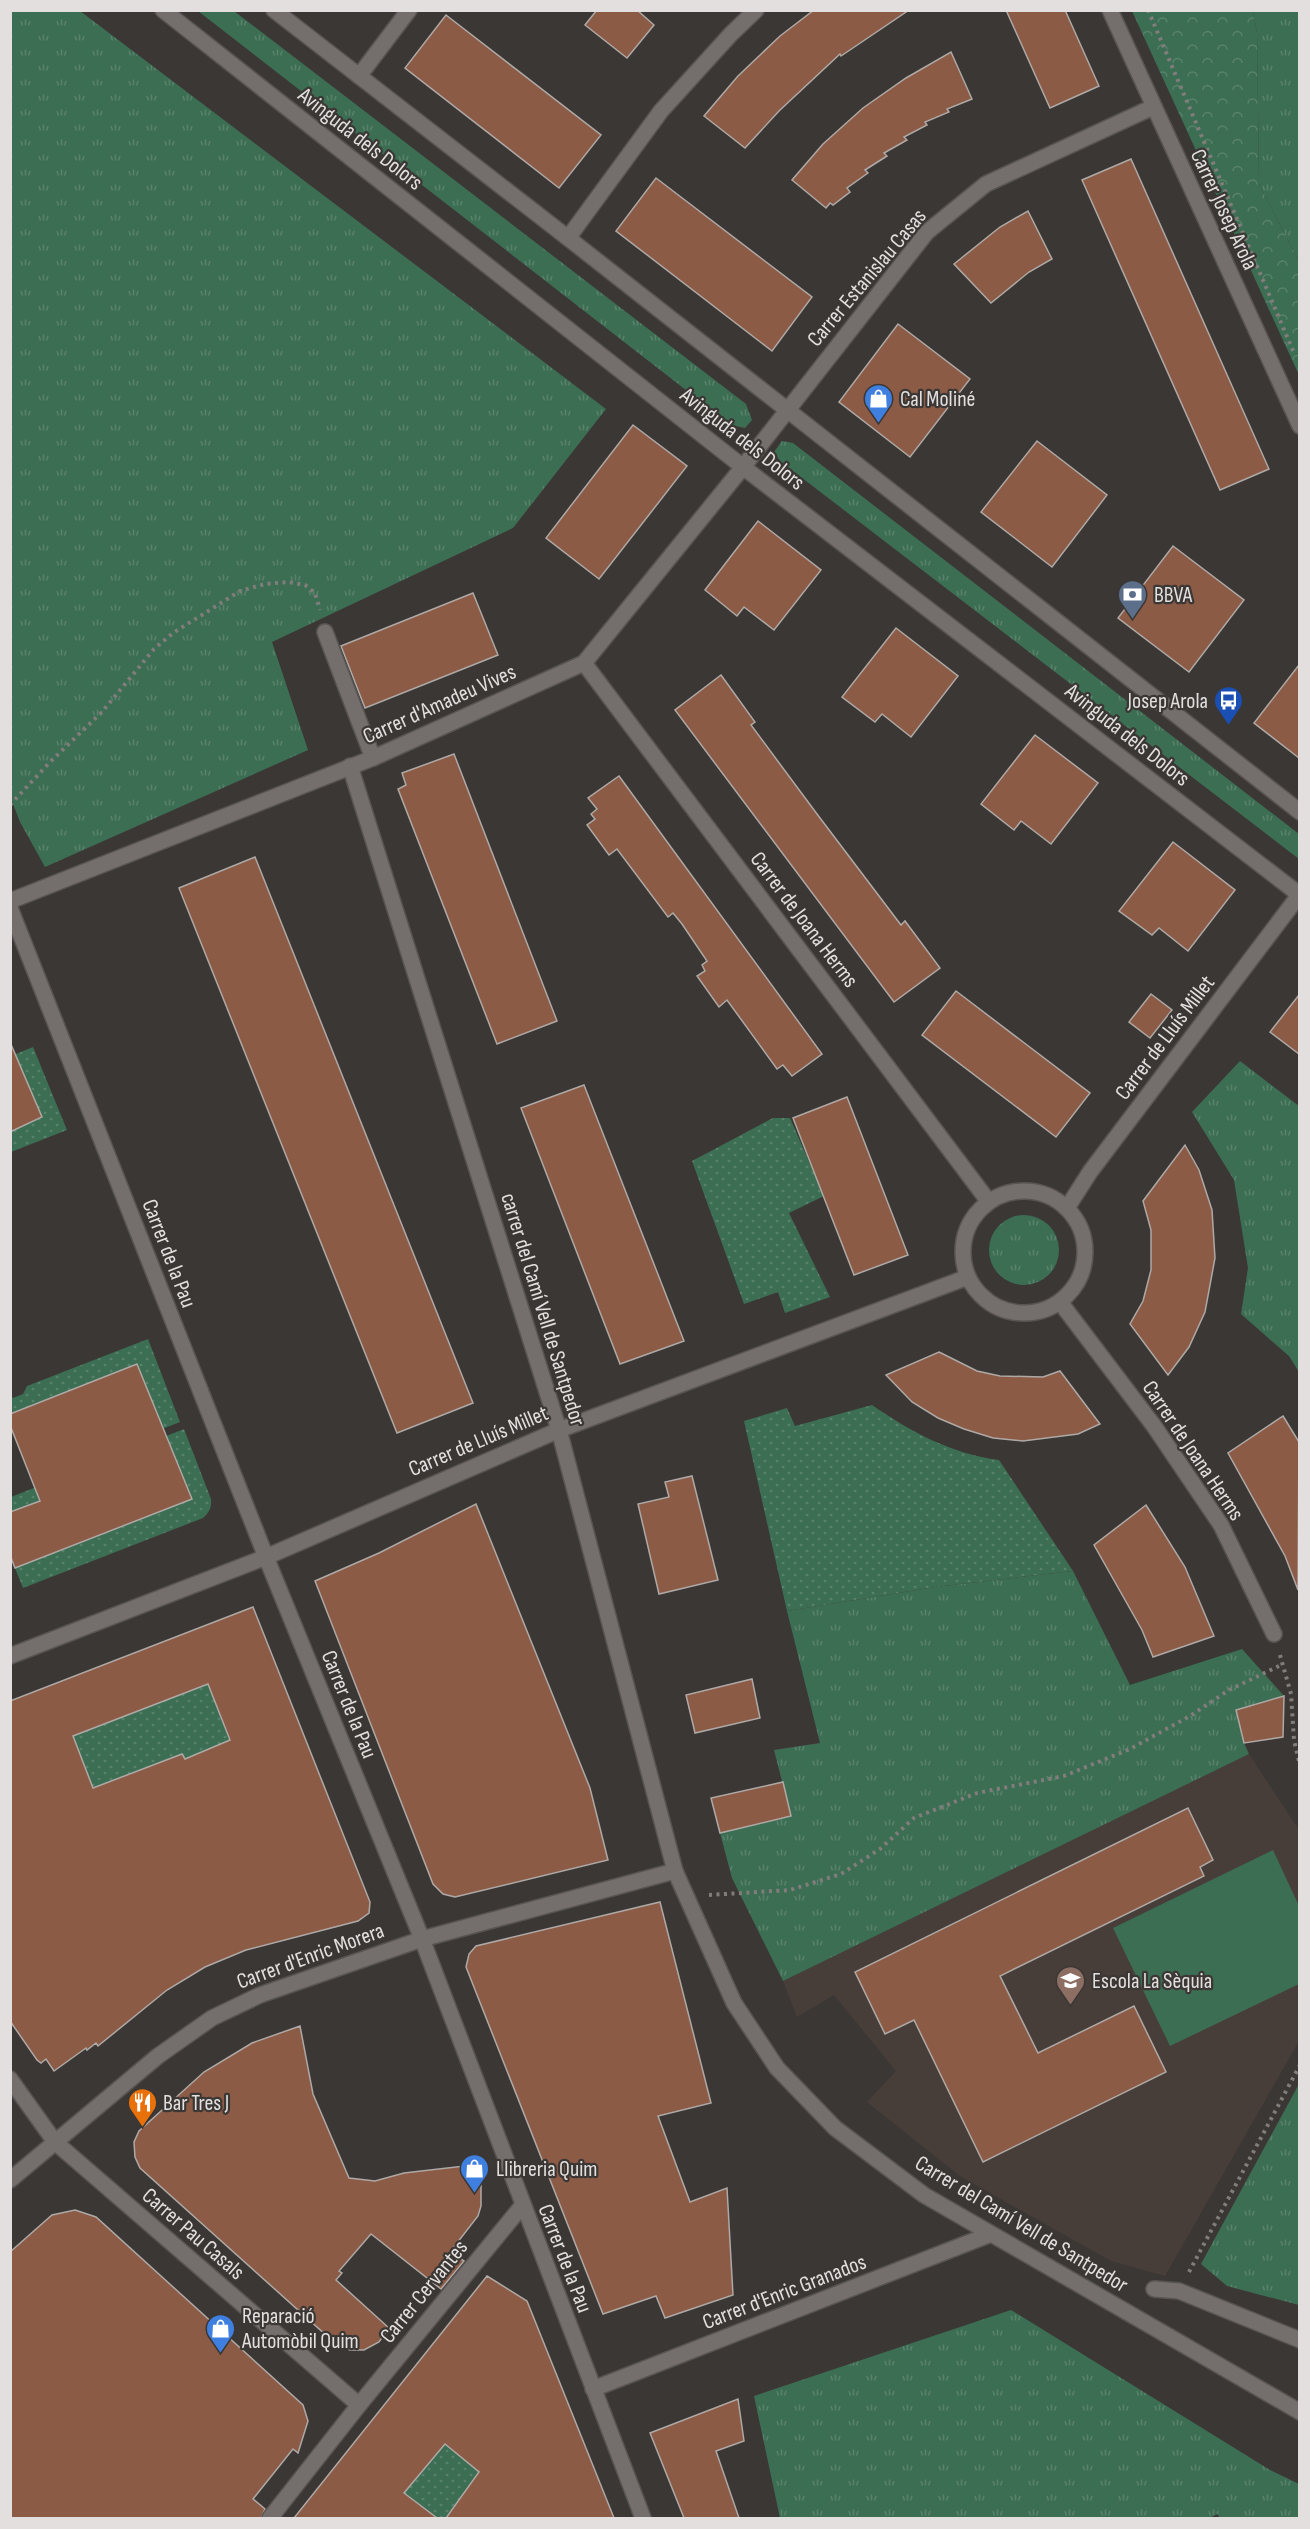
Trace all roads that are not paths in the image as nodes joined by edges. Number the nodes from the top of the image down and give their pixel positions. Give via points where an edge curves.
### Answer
1 (163, 10) edge
2 (274, 10) edge
3 (409, 10) edge
4 (756, 10) edge
5 (1110, 10) edge
6 (359, 76) junction
7 (1153, 107) junction
8 (568, 238) junction
9 (786, 410) junction
10 (1299, 426) edge
11 (743, 467) junction
12 (325, 632) road end
13 (584, 663) junction
14 (373, 758) junction
15 (350, 766) junction
16 (1299, 812) edge
17 (1299, 894) edge
18 (10, 901) edge
19 (10, 908) edge
20 (989, 1202) junction
21 (1067, 1208) junction
22 (968, 1277) junction
23 (1060, 1302) junction
24 (559, 1430) junction
25 (266, 1557) junction
26 (1274, 1634) road end
27 (10, 1656) edge
28 (675, 1871) junction
29 (422, 1939) junction
30 (10, 2079) edge
31 (55, 2142) junction
32 (10, 2180) edge
33 (522, 2206) junction
34 (992, 2234) junction
35 (1154, 2289) dead end
36 (1299, 2340) edge
37 (593, 2389) junction
38 (359, 2405) junction
39 (1299, 2412) edge
40 (270, 2518) edge
41 (643, 2518) edge

1 - 11 street, Avinguda dels Dolors
2 - 6 street, Avinguda dels Dolors
3 - 6 street
4 - 8 street via 661,111
5 - 7 street, Carrer Josep Arola
6 - 8 street, Avinguda dels Dolors
7 - 9 street, Carrer Estanislau Casas via 986,184 927,232
7 - 10 street, Carrer Josep Arola
8 - 9 street, Avinguda dels Dolors
9 - 11 street, Carrer d'Amadeu Vives
9 - 16 street, Avinguda dels Dolors
11 - 13 street, Carrer d'Amadeu Vives
11 - 17 street, Avinguda dels Dolors
12 - 14 street
13 - 14 street, Carrer d'Amadeu Vives
13 - 20 street, Carrer de Joana Herms
14 - 15 street, Carrer d'Amadeu Vives
15 - 18 street, Carrer d'Amadeu Vives
15 - 24 street, carrer del Camí Vell de Santpedor
17 - 21 street, Carrer de Lluís Millet
19 - 25 street, Carrer de la Pau
20 - 21 street via 1020,1191 1045,1195
20 - 22 street via 974,1217 965,1236 963,1257
21 - 23 street via 1079,1225 1085,1245 1084,1267 1075,1286
22 - 23 street via 984,1299 1008,1311 1035,1312
22 - 24 street, Carrer de Lluís Millet
23 - 26 street, Carrer de Joana Herms via 1154,1426 1221,1525
24 - 25 street, Carrer de Lluís Millet
24 - 28 street, carrer del Camí Vell de Santpedor
25 - 27 street, Carrer de Lluís Millet
25 - 29 street, Carrer de la Pau
28 - 29 street, Carrer d'Enric Morera
28 - 34 street, Carrer del Camí Vell de Santpedor via 734,2003 777,2068 835,2128 924,2195
29 - 31 street, Carrer d'Enric Morera via 260,1995 212,2018 158,2056
29 - 33 street, Carrer de la Pau
30 - 31 street, Carrer Pau Casals
31 - 32 street, Carrer d'Enric Morera
31 - 38 street, Carrer Pau Casals
33 - 37 street, Carrer de la Pau
33 - 38 street, Carrer Cervantes
34 - 37 street, Carrer d'Enric Granados
34 - 39 street, Carrer del Camí Vell de Santpedor
35 - 36 street via 1179,2291
37 - 41 street, Carrer de la Pau
38 - 40 street, Carrer Cervantes

